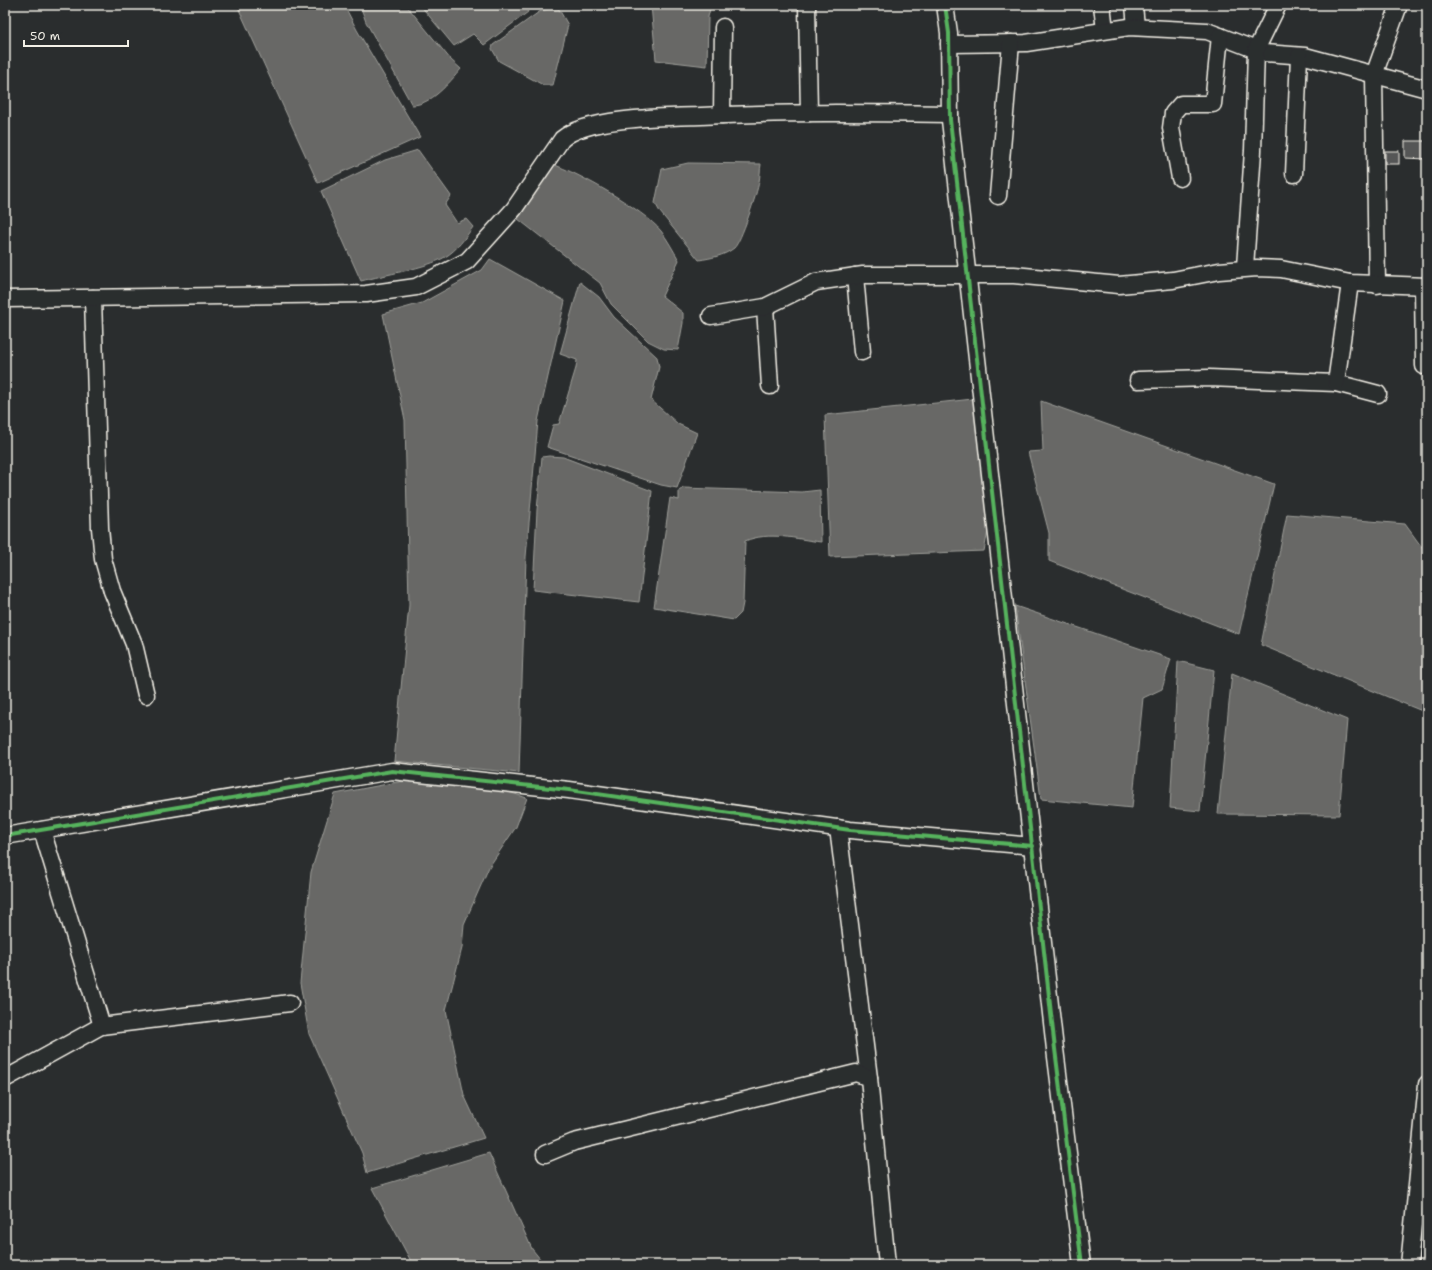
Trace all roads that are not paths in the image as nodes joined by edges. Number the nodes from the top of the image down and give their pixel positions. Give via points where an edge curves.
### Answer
1 (807, 5) edge
2 (944, 5) edge
3 (1102, 5) edge
4 (1134, 5) edge
5 (1278, 5) edge
6 (1399, 5) edge
7 (723, 27) dead end
8 (1136, 27) junction
9 (1105, 30) junction
10 (1220, 36) junction
11 (1011, 43) junction
12 (950, 44) junction
13 (1256, 50) junction
14 (1299, 56) junction
15 (1374, 75) junction
16 (1427, 89) edge
17 (809, 113) junction
18 (950, 114) junction
19 (722, 115) junction
20 (1294, 174) dead end
21 (1180, 178) dead end
22 (998, 196) dead end
23 (1245, 267) junction
24 (968, 274) junction
25 (855, 276) junction
26 (1350, 283) junction
27 (1377, 285) junction
28 (1425, 286) edge
29 (93, 298) junction
30 (5, 299) edge
31 (765, 307) junction
32 (711, 316) dead end
33 (862, 352) dead end
34 (1424, 366) dead end
35 (1138, 380) dead end
36 (1336, 383) junction
37 (770, 386) dead end
38 (1378, 394) dead end
39 (146, 695) dead end
40 (838, 828) junction
41 (42, 830) junction
42 (5, 836) edge
43 (1033, 846) junction
44 (290, 1003) dead end
45 (102, 1026) junction
46 (869, 1078) junction
47 (5, 1079) edge
48 (1427, 1084) edge
49 (545, 1154) dead end
50 (887, 1265) edge
51 (1082, 1265) edge
52 (1409, 1265) edge

1 - 17 street
2 - 12 street
3 - 9 street
4 - 8 street
5 - 13 street
6 - 15 street
7 - 19 street
8 - 9 street
8 - 10 street via 1207,31
9 - 11 street via 1026,43
10 - 13 street
10 - 21 street via 1213,104 1181,104 1173,113 1171,128
11 - 12 street
11 - 22 street
12 - 18 street
13 - 14 street
13 - 23 street via 1253,151
14 - 15 street
14 - 20 street
15 - 16 street
15 - 27 street
17 - 18 street
17 - 19 street
18 - 24 street
19 - 29 street via 640,118 595,126 569,134 562,139 514,209 467,261 416,287 366,294
23 - 24 street via 1173,280 1119,285 1014,275
23 - 26 street via 1281,269
24 - 25 street
24 - 43 street
25 - 31 street via 816,282
25 - 33 street
26 - 27 street
26 - 36 street
27 - 28 street
28 - 34 street
29 - 30 street
29 - 39 street via 103,559 112,591 134,644
31 - 32 street
31 - 37 street
35 - 36 street via 1209,378
36 - 38 street
40 - 41 street via 569,790 392,771
40 - 43 street
40 - 46 street
41 - 42 street
41 - 45 street
43 - 51 street
44 - 45 street
45 - 47 street
46 - 49 street via 856,1072 574,1142
46 - 50 street
48 - 52 street

